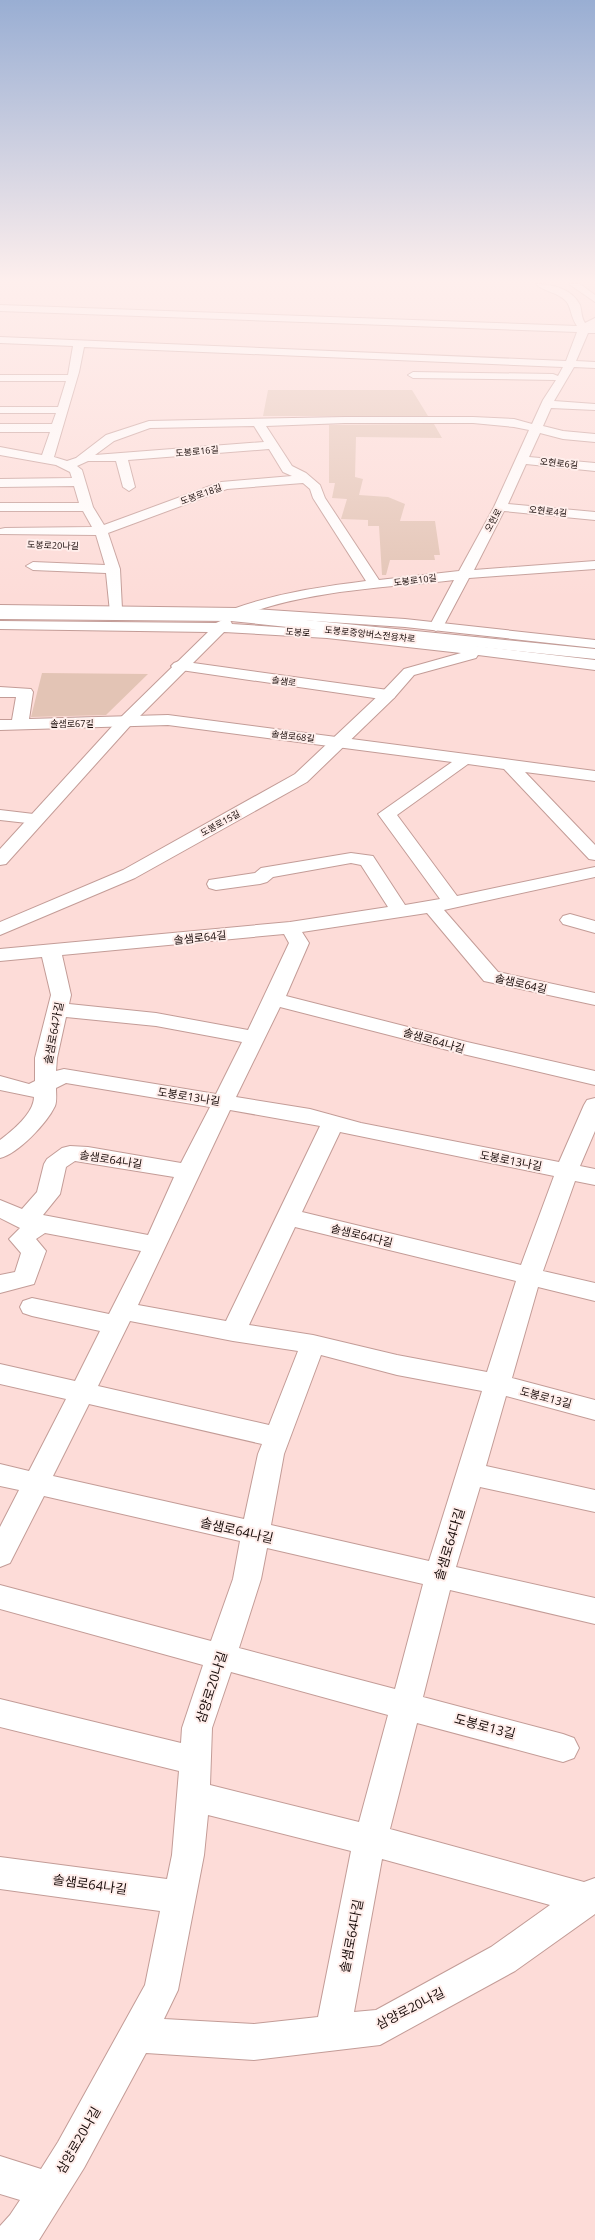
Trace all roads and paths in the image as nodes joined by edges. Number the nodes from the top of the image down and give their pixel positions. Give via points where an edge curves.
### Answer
1 (557, 389) edge
2 (53, 391) dead end
3 (68, 391) joint
4 (546, 407) junction
5 (452, 408) dead end
6 (595, 408) edge
7 (483, 409) dead end
8 (0, 410) edge
9 (62, 410) junction
10 (530, 410) dead end
11 (258, 422) junction
12 (0, 428) edge
13 (57, 428) junction
14 (537, 429) junction
15 (595, 438) edge
16 (272, 445) junction
17 (0, 451) edge
18 (85, 457) junction
19 (121, 457) junction
20 (47, 460) junction
21 (522, 460) junction
22 (66, 465) junction
23 (595, 467) edge
24 (306, 479) junction
25 (79, 482) junction
26 (0, 483) edge
27 (129, 487) dead end
28 (318, 494) junction
29 (199, 495) junction
30 (303, 495) dead end
31 (227, 498) dead end
32 (0, 507) edge
33 (87, 507) junction
34 (500, 507) junction
35 (595, 516) edge
36 (100, 531) junction
37 (3, 537) edge
38 (45, 545) dead end
39 (91, 547) dead end
40 (106, 547) junction
41 (595, 565) edge
42 (33, 566) dead end
43 (113, 569) junction
44 (464, 574) junction
45 (375, 585) junction
46 (0, 609) edge
47 (115, 609) junction
48 (0, 614) edge
49 (0, 618) edge
50 (228, 620) junction
51 (0, 625) edge
52 (436, 627) junction
53 (389, 640) junction
54 (551, 640) junction
55 (418, 644) junction
56 (476, 644) junction
57 (595, 644) edge
58 (595, 650) edge
59 (518, 653) junction
60 (595, 654) edge
61 (595, 658) edge
62 (405, 662) junction
63 (595, 665) edge
64 (179, 666) junction
65 (0, 692) edge
66 (388, 695) junction
67 (20, 723) junction
68 (124, 723) junction
69 (0, 724) edge
70 (338, 742) junction
71 (462, 758) junction
72 (509, 765) junction
73 (595, 776) edge
74 (0, 815) edge
75 (36, 819) junction
76 (595, 855) edge
77 (0, 860) edge
78 (595, 872) edge
79 (216, 884) dead end
80 (452, 903) junction
81 (431, 906) junction
82 (400, 911) junction
83 (570, 920) dead end
84 (595, 927) edge
85 (290, 928) junction
86 (0, 929) edge
87 (51, 952) junction
88 (0, 955) edge
89 (274, 999) junction
90 (595, 999) edge
91 (57, 1010) junction
92 (254, 1038) junction
93 (595, 1078) edge
94 (0, 1083) edge
95 (46, 1085) junction
96 (222, 1102) junction
97 (595, 1105) edge
98 (333, 1123) junction
99 (2, 1148) edge
100 (567, 1171) junction
101 (188, 1172) junction
102 (595, 1177) edge
103 (0, 1208) edge
104 (288, 1217) junction
105 (34, 1222) junction
106 (156, 1245) junction
107 (529, 1277) junction
108 (0, 1284) edge
109 (595, 1292) edge
110 (32, 1307) dead end
111 (120, 1318) junction
112 (233, 1332) junction
113 (313, 1344) junction
114 (0, 1374) edge
115 (497, 1384) junction
116 (82, 1392) junction
117 (595, 1410) edge
118 (278, 1437) junction
119 (470, 1474) junction
120 (0, 1475) edge
121 (36, 1483) junction
122 (595, 1502) edge
123 (256, 1535) junction
124 (0, 1555) edge
125 (439, 1576) junction
126 (0, 1597) edge
127 (595, 1612) edge
128 (221, 1657) junction
129 (407, 1705) junction
130 (0, 1713) edge
131 (563, 1748) dead end
132 (196, 1761) junction
133 (193, 1796) junction
134 (371, 1840) junction
135 (0, 1873) edge
136 (180, 1897) junction
137 (591, 1897) edge
138 (332, 2032) junction
139 (137, 2035) junction
140 (0, 2175) edge
141 (49, 2190) junction
142 (13, 2240) edge

1 - 4 street, 오현로
2 - 3 street
3 - 9 street
4 - 6 street
4 - 10 street
4 - 14 street, 오현로
5 - 7 street
8 - 9 street
9 - 13 street
11 - 14 street via 473,420 514,423
11 - 16 street
11 - 18 street via 149,425 110,438
12 - 13 street
13 - 20 street
14 - 15 street
14 - 21 street, 오현로
16 - 19 street, 도봉로16길
16 - 24 street via 287,469
17 - 20 street
18 - 19 street, 도봉로16길
18 - 22 street
19 - 27 street
20 - 22 street
21 - 23 street, 오현로6길
21 - 34 street, 오현로
22 - 25 street via 76,470
24 - 28 street via 316,488
24 - 29 street, 도봉로18길 via 231,484
25 - 26 street
25 - 33 street
28 - 30 street
28 - 45 street
29 - 31 street via 212,499
29 - 36 street, 도봉로18길
32 - 33 street
33 - 36 street
34 - 35 street, 오현로4길
34 - 44 street, 오현로
36 - 37 street, 도봉로18길
36 - 40 street
37 - 38 street, 도봉로20나길
39 - 40 street, 도봉로20나길
40 - 43 street
41 - 44 street, 도봉로10길
42 - 43 street
43 - 47 street
44 - 45 street, 도봉로10길
44 - 52 street, 오현로
45 - 50 street, 도봉로10길 via 288,596
46 - 47 street, 도봉로
47 - 50 street, 도봉로
48 - 50 street
49 - 50 street, 도봉로중앙버스전용차로
50 - 51 street, 도봉로 via 158,625
50 - 52 street, 도봉로
50 - 53 street, 도봉로 via 289,631
50 - 56 street, 도봉로중앙버스전용차로
50 - 60 street
50 - 64 street
52 - 54 street, 도봉로
53 - 55 street, 도봉로
53 - 62 street via 408,649
54 - 57 street, 도봉로
54 - 58 street
55 - 56 street
55 - 59 street, 도봉로
56 - 59 street, 도봉로중앙버스전용차로
59 - 61 street, 도봉로중앙버스전용차로
59 - 62 street
59 - 63 street
62 - 66 street, 도봉로15길
64 - 66 street, 솔샘로
64 - 68 street
65 - 67 street via 25,692
66 - 70 street, 도봉로15길
67 - 68 street, 솔샘로67길
67 - 69 street, 솔샘로67길
68 - 70 street, 솔샘로68길 via 168,720
68 - 75 street
70 - 71 street, 솔샘로68길
70 - 86 street, 도봉로15길 via 301,778 136,870
71 - 72 street, 솔샘로68길
71 - 80 street via 460,764 387,814
72 - 73 street, 솔샘로68길
72 - 76 street
74 - 75 street
75 - 77 street
78 - 80 street, 솔샘로64길
79 - 82 street via 260,878 267,872 351,858 368,860
80 - 81 street, 솔샘로64길
81 - 82 street, 솔샘로64길
81 - 90 street, 솔샘로64길 via 491,977
82 - 85 street, 솔샘로64길
83 - 84 street
85 - 87 street, 솔샘로64길
85 - 89 street via 299,943
87 - 88 street, 솔샘로64길
87 - 91 street, 솔샘로64가길 via 61,995
89 - 92 street
89 - 93 street, 솔샘로64나길 via 462,1048
91 - 92 street via 97,1011
91 - 95 street, 솔샘로64가길 via 46,1058
92 - 96 street
94 - 95 street, 도봉로13나길 via 31,1090
95 - 96 street, 도봉로13나길 via 64,1076
95 - 99 street, 솔샘로64가길 via 45,1105 19,1137
96 - 98 street, 도봉로13나길 via 310,1116
96 - 101 street
97 - 100 street, 솔샘로64다길
98 - 100 street, 도봉로13나길
98 - 104 street
100 - 102 street, 도봉로13나길
100 - 107 street, 솔샘로64다길
101 - 105 street, 솔샘로64나길 via 70,1153 55,1164 48,1194
101 - 106 street
103 - 105 street
104 - 107 street, 솔샘로64다길
104 - 112 street
105 - 106 street
105 - 108 street, 솔샘로64나길 via 21,1239 34,1250 25,1278
106 - 111 street
107 - 109 street
107 - 115 street, 솔샘로64다길
110 - 111 street
111 - 112 street
111 - 116 street
112 - 113 street
113 - 115 street via 397,1365
113 - 118 street, 삼양로20나길
114 - 116 street
115 - 117 street, 도봉로13길
115 - 119 street, 솔샘로64다길
116 - 118 street
116 - 121 street
118 - 123 street, 삼양로20나길 via 271,1454
119 - 122 street
119 - 125 street, 솔샘로64다길
120 - 121 street, 솔샘로64나길
121 - 123 street, 솔샘로64나길
121 - 124 street
123 - 125 street, 솔샘로64나길
123 - 128 street, 삼양로20나길 via 247,1579
125 - 127 street
125 - 129 street, 솔샘로64다길
126 - 128 street
128 - 129 street
128 - 132 street, 삼양로20나길 via 197,1728
129 - 131 street, 도봉로13길
129 - 134 street, 솔샘로64다길
130 - 132 street
132 - 133 street, 삼양로20나길
133 - 134 street
133 - 136 street, 삼양로20나길 via 188,1855
134 - 137 street, 삼양로20나길
134 - 138 street, 솔샘로64다길
135 - 136 street, 솔샘로64나길
136 - 139 street, 삼양로20나길 via 161,1990
137 - 138 street, 삼양로20나길 via 503,1959 380,2027
138 - 139 street, 삼양로20나길 via 254,2042
139 - 141 street, 삼양로20나길
140 - 141 street
141 - 142 street, 삼양로20나길 via 24,2229

